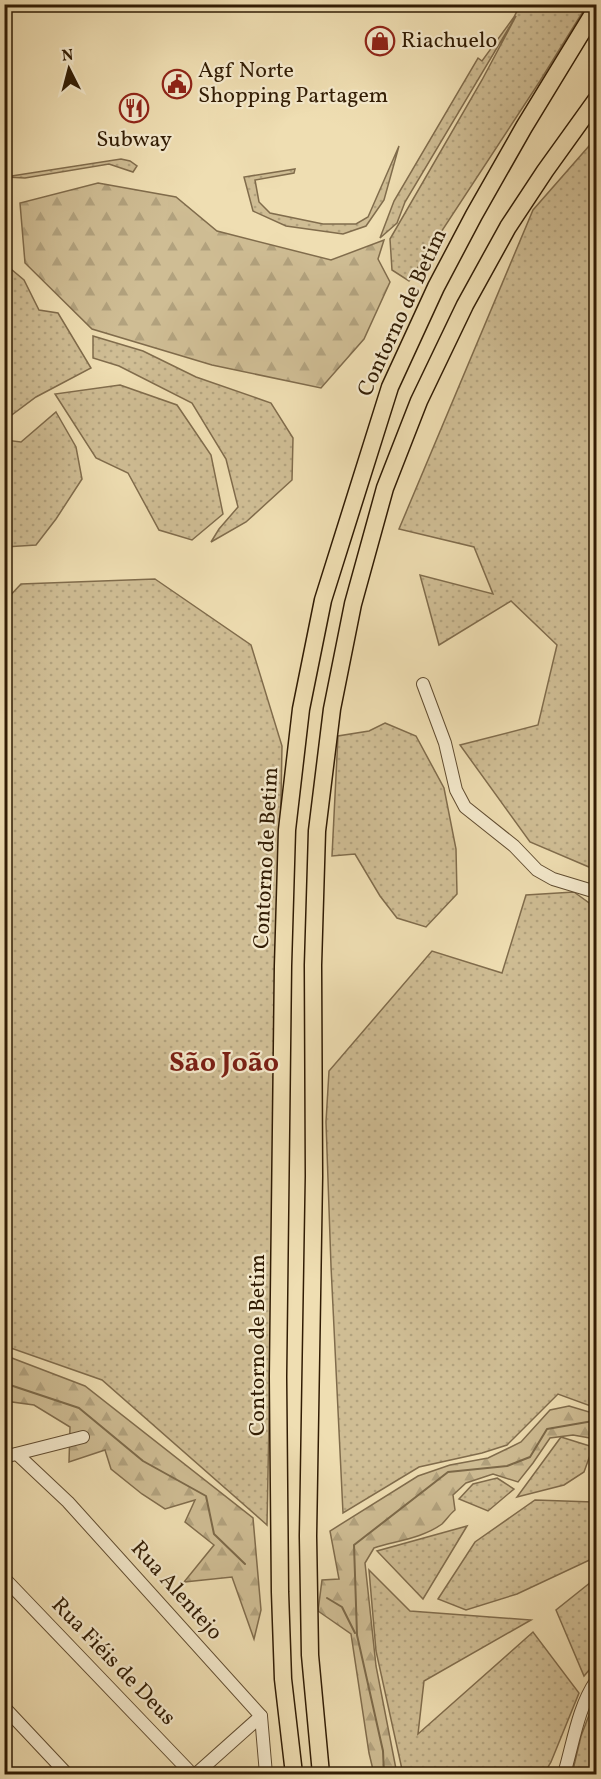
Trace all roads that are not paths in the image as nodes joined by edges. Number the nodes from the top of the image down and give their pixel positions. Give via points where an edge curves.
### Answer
1 (597, 9) edge
2 (597, 100) edge
3 (423, 684) dead end
4 (597, 892) edge
5 (83, 1437) dead end
6 (11, 1455) edge
7 (4, 1578) edge
8 (597, 1681) edge
9 (4, 1707) edge
10 (261, 1716) junction
11 (67, 1774) edge
12 (194, 1774) edge
13 (266, 1774) edge
14 (294, 1774) edge
15 (321, 1774) edge
16 (564, 1774) edge

1 - 14 highway, Contorno de Betim via 474,215 390,387 323,600 301,709 287,830 279,1365 282,1668
2 - 15 highway via 508,227 418,401 385,488 353,604 332,710 317,831 313,965 308,1560 310,1655
3 - 4 street via 445,743 456,790 465,807 537,870
5 - 6 street
6 - 10 street, Rua Alentejo via 68,1502
7 - 12 street, Rua Fiéis de Deus
8 - 16 street via 580,1716
9 - 11 street
10 - 12 street
10 - 13 street

